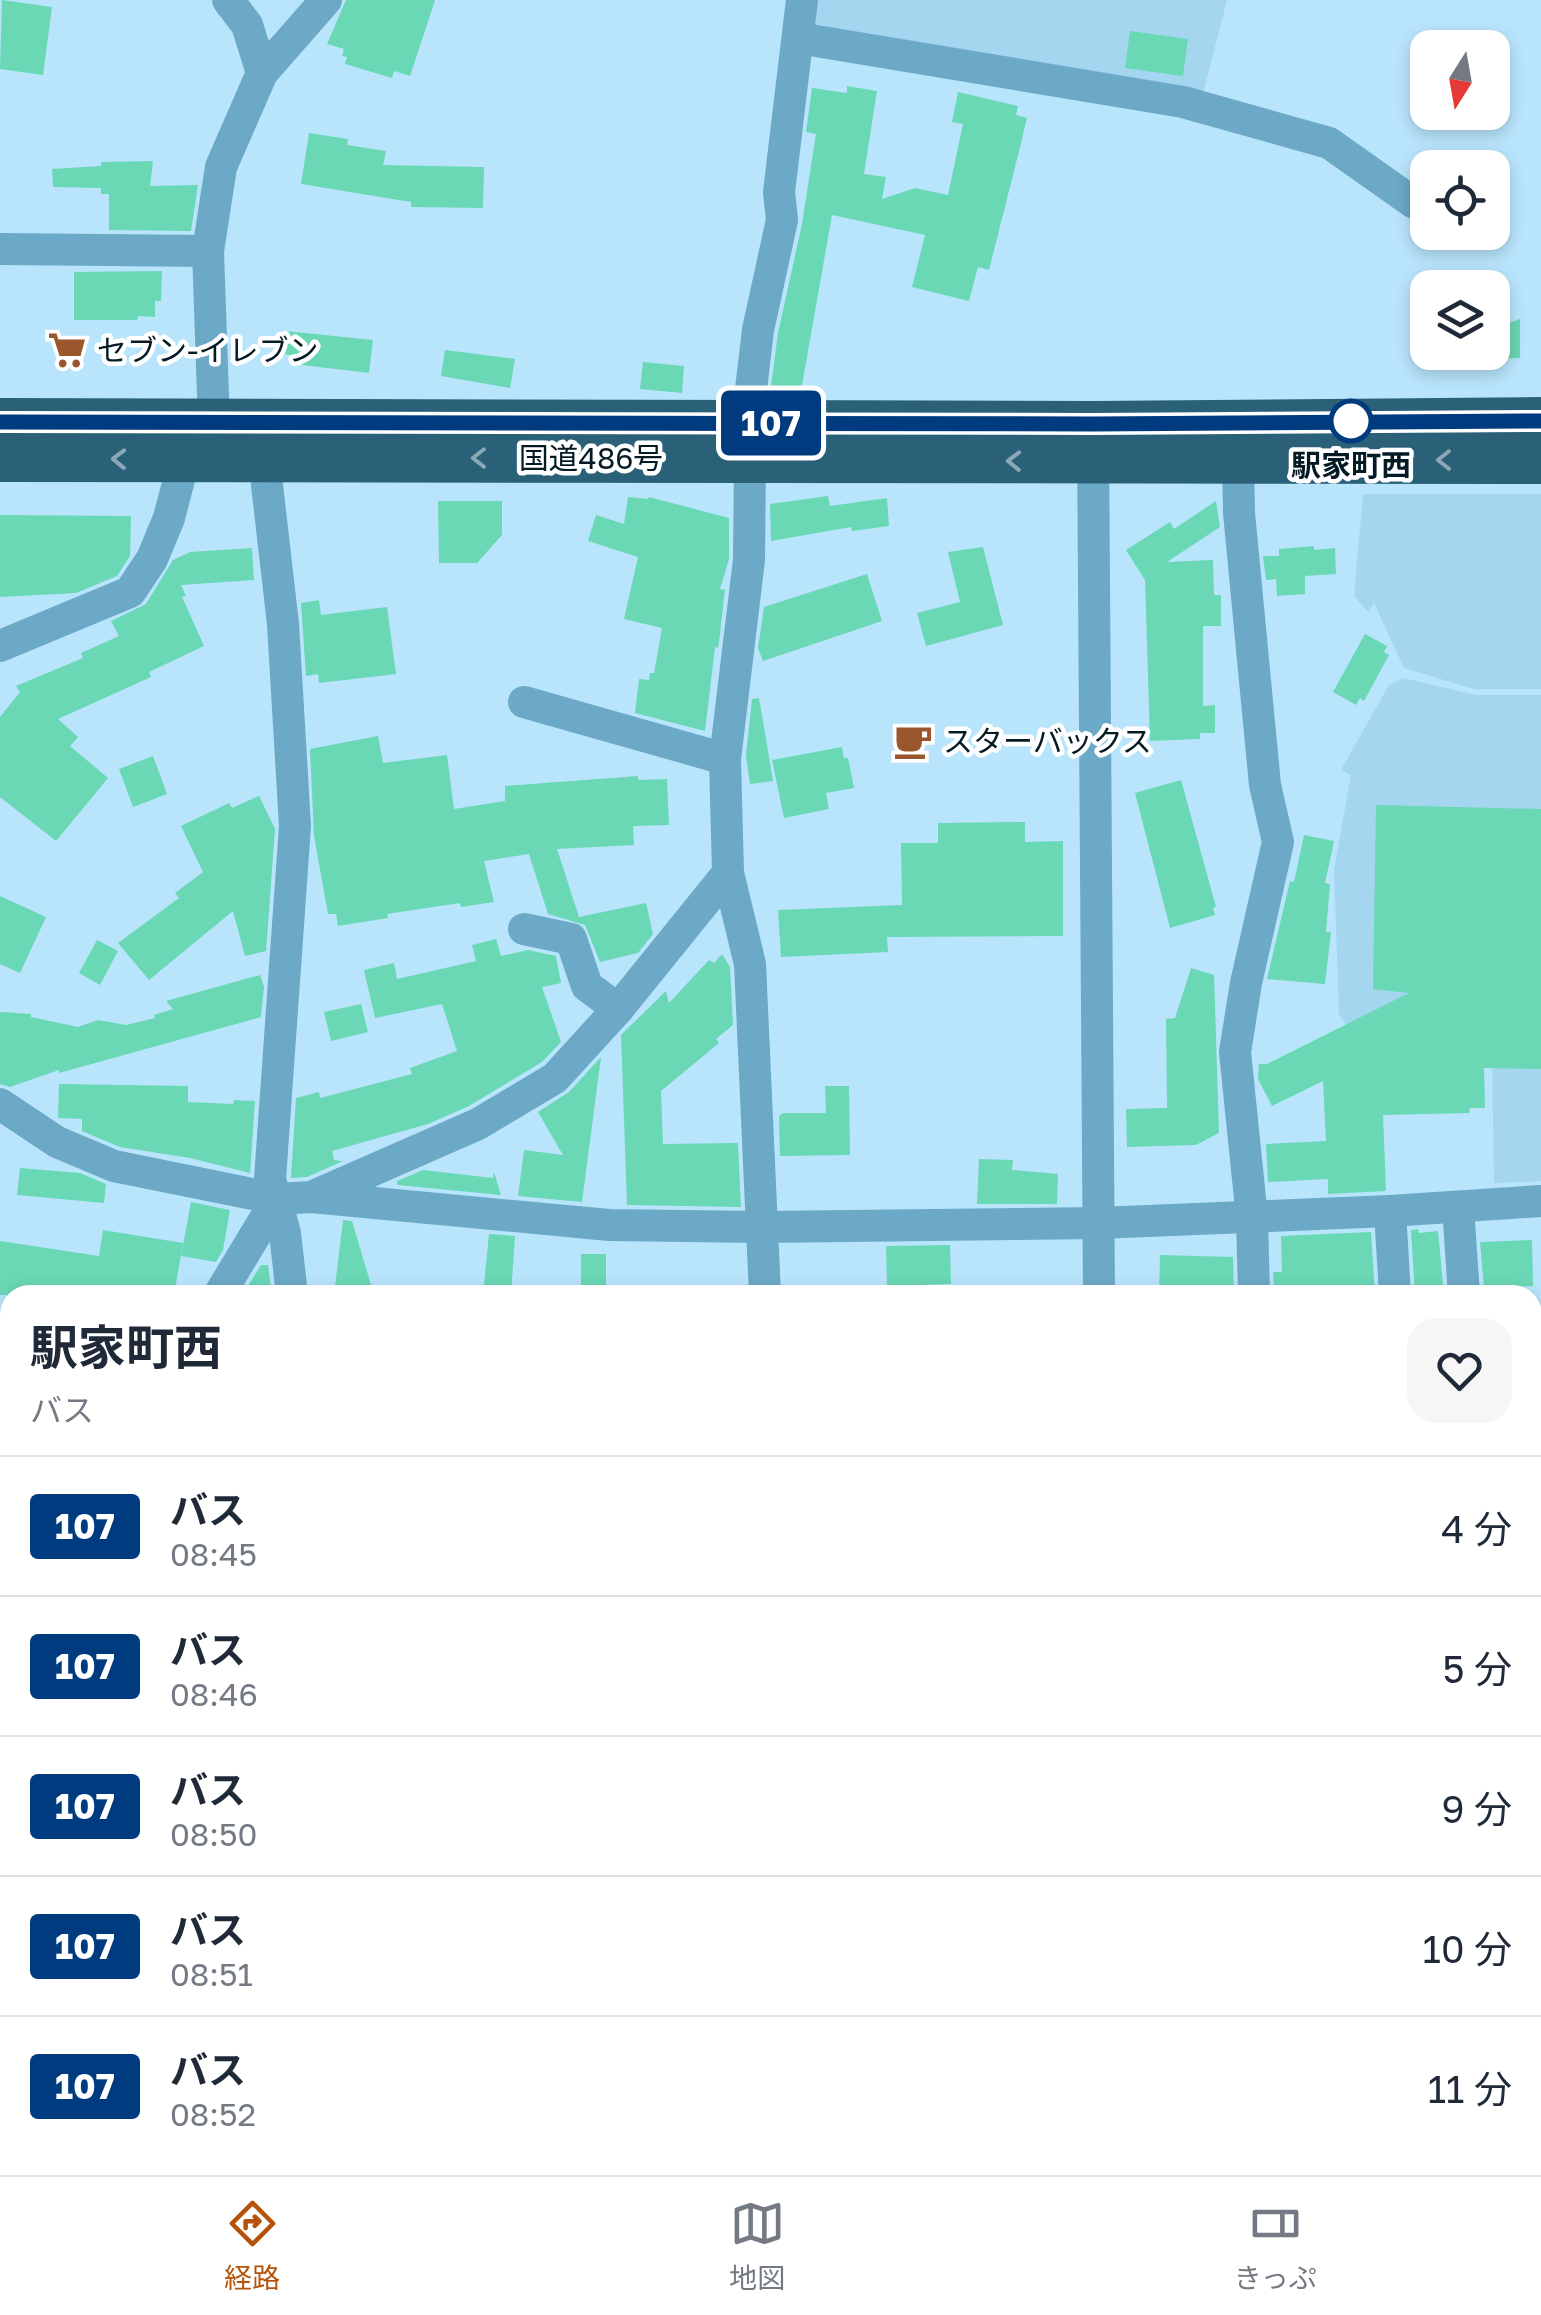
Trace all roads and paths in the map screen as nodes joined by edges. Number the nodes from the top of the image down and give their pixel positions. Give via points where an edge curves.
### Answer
1 (228, 0) edge
2 (326, 0) edge
3 (802, 0) edge
4 (798, 38) junction
5 (262, 72) junction
6 (1410, 200) edge
7 (0, 249) edge
8 (208, 251) junction
9 (1541, 421) edge
10 (0, 422) edge
11 (214, 424) junction
12 (749, 440) junction
13 (1093, 443) junction
14 (0, 458) edge
15 (264, 459) junction
16 (184, 460) junction
17 (1238, 460) junction
18 (1541, 460) edge
19 (0, 646) edge
20 (524, 702) dead end
21 (725, 759) junction
22 (728, 872) junction
23 (524, 929) dead end
24 (618, 1010) junction
25 (0, 1104) edge
26 (312, 1197) junction
27 (277, 1200) junction
28 (1541, 1201) edge
29 (1458, 1206) junction
30 (1390, 1211) junction
31 (1252, 1218) junction
32 (1099, 1223) junction
33 (760, 1227) junction
34 (225, 1285) edge
35 (291, 1285) edge
36 (764, 1285) edge
37 (1099, 1285) edge
38 (1254, 1285) edge
39 (1394, 1285) edge
40 (1463, 1285) edge

1 - 5 street via 247,26
2 - 5 street
3 - 4 street
4 - 6 street via 1183,102 1328,143
4 - 12 street via 782,220 758,330
5 - 8 street via 221,167
7 - 8 street
8 - 11 street
9 - 13 highway, 国道486号
10 - 11 highway, 国道486号
11 - 12 highway, 国道486号
11 - 15 street
11 - 16 street
12 - 13 highway, 国道486号
12 -> 15 highway, 国道486号
12 - 21 street via 748,560
13 - 17 highway, 国道486号
13 - 32 street
16 -> 14 highway, 国道486号
15 - 16 highway, 国道486号
15 - 27 street via 295,826 270,1179
16 - 19 street via 152,559 130,592
18 -> 17 highway, 国道486号
17 - 31 street via 1265,785 1278,842 1236,1052
20 - 21 street
21 - 22 street
22 - 24 street
22 - 33 street via 750,964
23 - 24 street via 570,939 587,986
24 - 26 street via 555,1078 478,1124
25 - 27 street via 57,1142 114,1166
26 - 27 street
26 - 33 street via 609,1226
27 - 34 street
27 - 35 street
28 - 29 street
29 - 30 street
29 - 40 street
30 - 31 street
30 - 39 street
31 - 32 street
31 - 38 street
32 - 33 street
32 - 37 street
33 - 36 street

